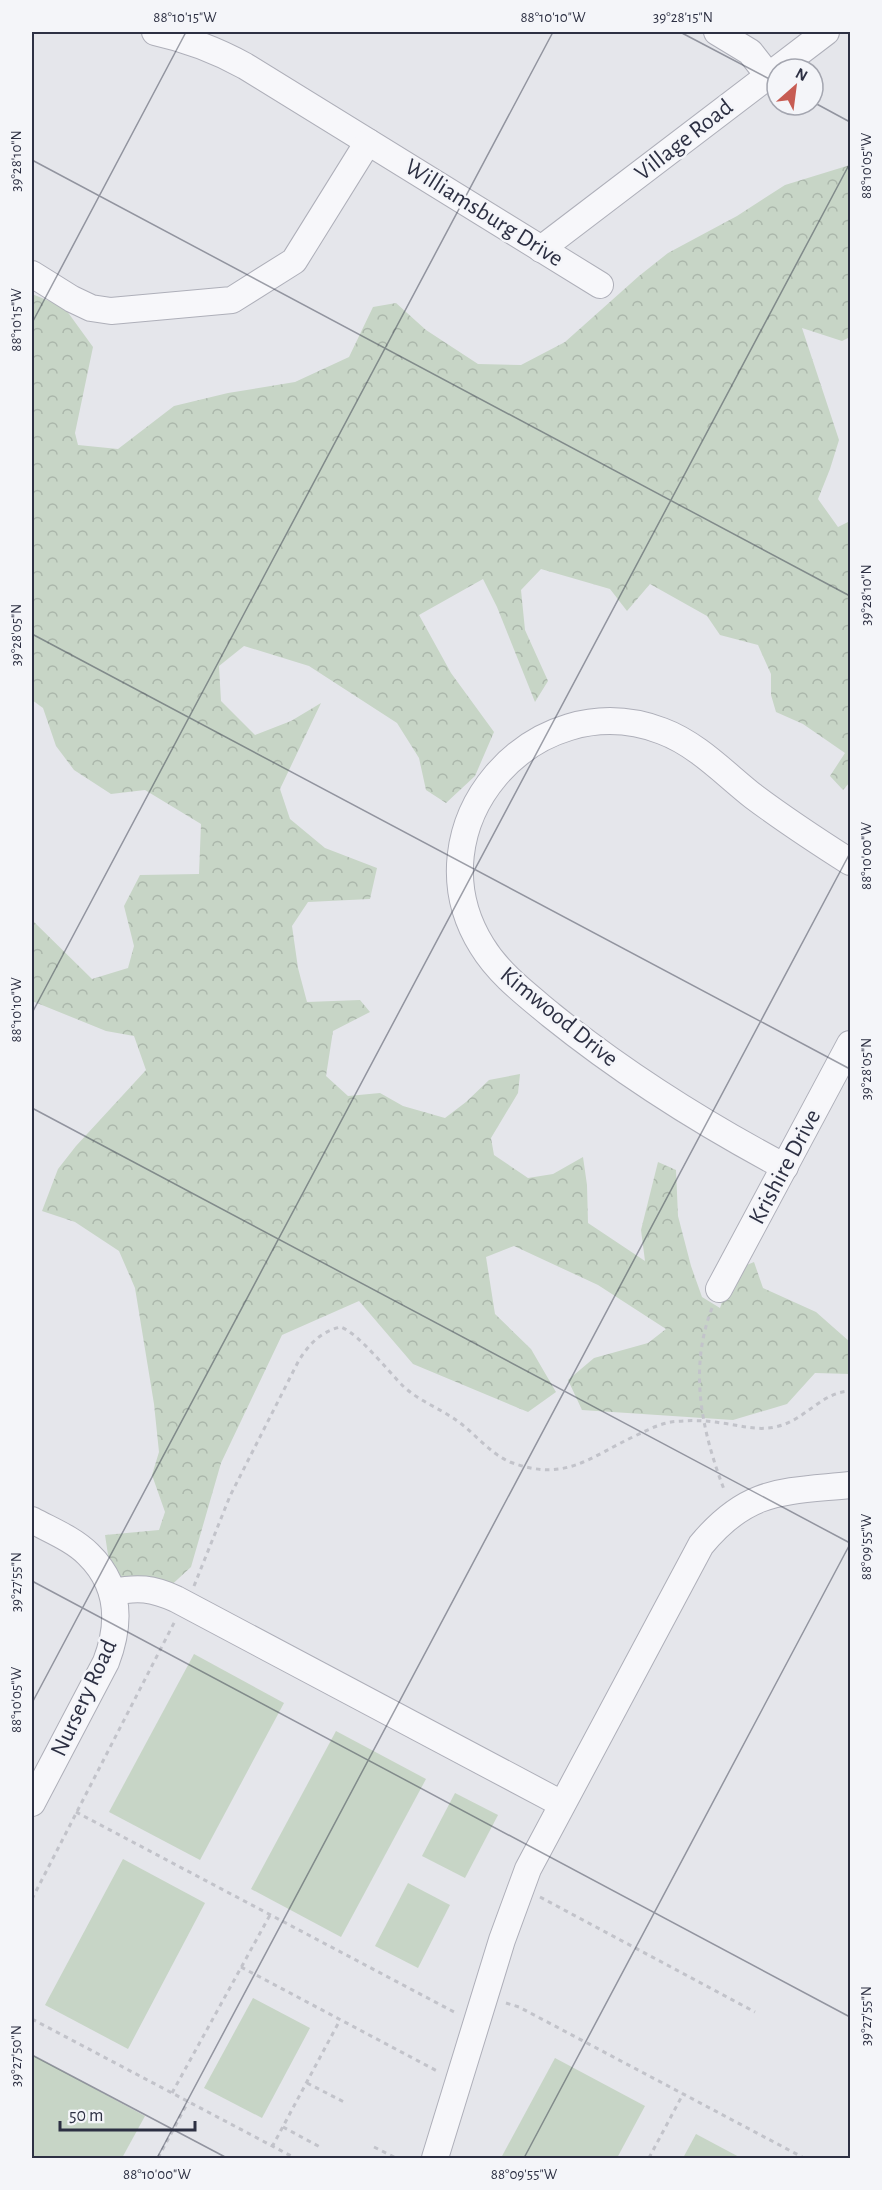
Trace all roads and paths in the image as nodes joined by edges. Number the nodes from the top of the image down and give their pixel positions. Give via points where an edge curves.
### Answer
1 (155, 32) edge
2 (717, 32) edge
3 (826, 32) edge
4 (792, 57) edge
5 (765, 71) edge
6 (765, 77) edge
7 (368, 142) junction
8 (542, 249) junction
9 (32, 274) edge
10 (600, 285) dead end
11 (850, 862) edge
12 (850, 1044) edge
13 (784, 1167) junction
14 (718, 1289) joint
15 (850, 1391) edge
16 (703, 1421) junction
17 (850, 1485) edge
18 (725, 1492) dead end
19 (32, 1520) edge
20 (112, 1592) junction
21 (185, 1603) junction
22 (32, 1803) edge
23 (562, 1804) junction
24 (76, 1812) junction
25 (538, 1896) dead end
26 (32, 1899) edge
27 (270, 1915) junction
28 (241, 1967) junction
29 (504, 2002) dead end
30 (755, 2012) dead end
31 (458, 2014) dead end
32 (32, 2019) edge
33 (340, 2020) junction
34 (439, 2072) dead end
35 (307, 2083) junction
36 (172, 2093) junction
37 (683, 2094) junction
38 (188, 2102) junction
39 (295, 2104) junction
40 (343, 2104) dead end
41 (301, 2107) dead end
42 (283, 2127) junction
43 (321, 2145) dead end
44 (272, 2146) junction
45 (374, 2147) dead end
46 (158, 2158) edge
47 (295, 2158) edge
48 (396, 2158) edge
49 (435, 2158) edge
50 (649, 2158) edge
51 (804, 2158) edge

1 - 7 street, Williamsburg Drive via 220,52
2 - 5 street via 750,52
3 - 4 street, Village Road
6 - 8 street, Village Road
7 - 8 street, Williamsburg Drive
7 - 9 street via 294,261 232,300 111,311 91,308
8 - 10 street, Williamsburg Drive
11 - 13 street, Kimwood Drive via 762,802 686,742 640,724 616,721 561,729 535,740 513,756 480,795 462,844 462,896 470,922 481,945 513,984 632,1076
12 - 13 street, Krishire Drive
13 - 14 street, Krishire Drive
14 - 16 path via 700,1357
15 - 16 path via 830,1395 794,1421 773,1428
16 - 18 path
16 - 21 path via 667,1422 574,1467 560,1470 522,1466 498,1455 457,1420 406,1389 348,1330 333,1329 312,1342 298,1362 230,1496
17 - 23 street via 776,1493 745,1505 716,1526 701,1545
19 - 20 street, Nursery Road via 87,1553 101,1569
20 - 21 street via 137,1588 160,1591
20 - 22 street, Nursery Road via 116,1625 106,1662
21 - 23 street
21 - 24 path
23 - 49 street via 518,1894
24 - 26 path
24 - 27 path
25 - 30 path
27 - 28 path
27 - 31 path
28 - 33 path
28 - 36 path
29 - 37 path
32 - 36 path
33 - 34 path
33 - 35 path
35 - 39 path
35 - 40 path
36 - 38 path
37 - 50 path
37 - 51 path
38 - 44 path
38 - 46 path
39 - 41 path
39 - 42 path
42 - 43 path
42 - 44 path
44 - 47 path
45 - 48 path

